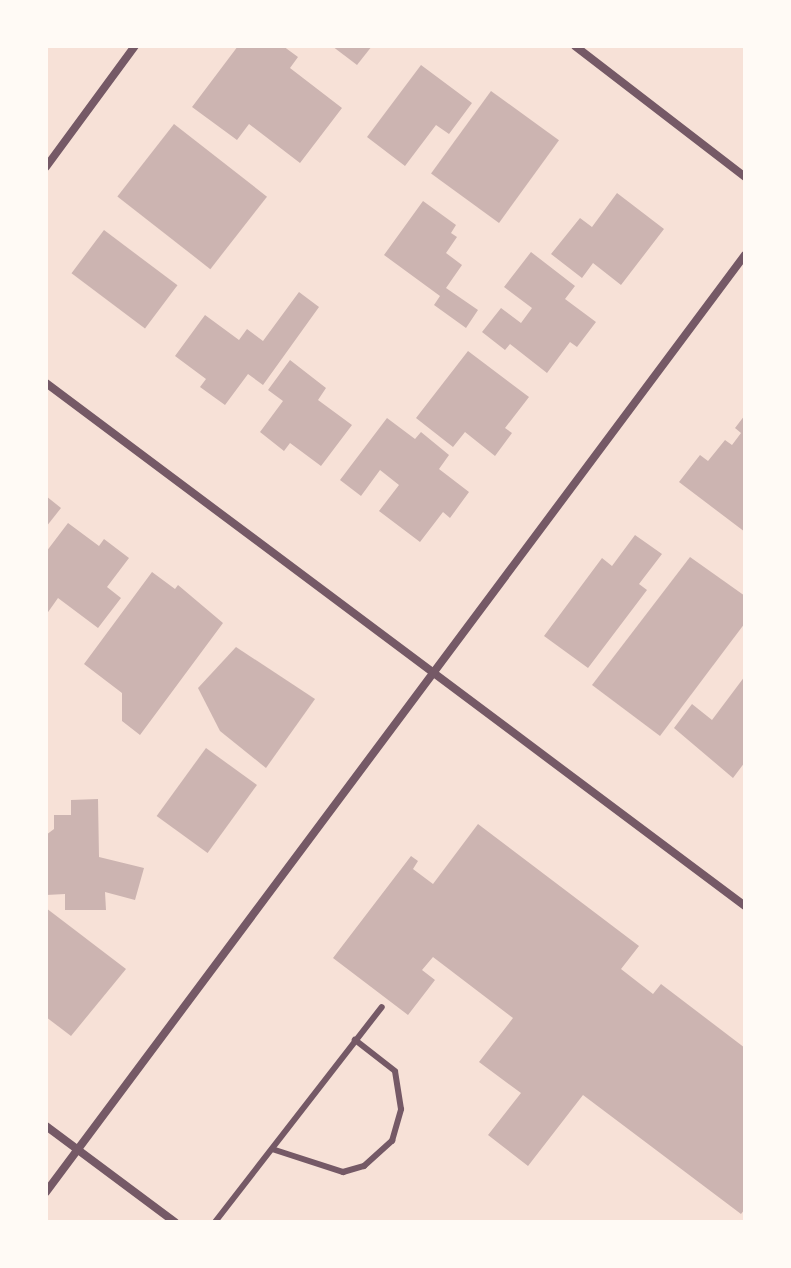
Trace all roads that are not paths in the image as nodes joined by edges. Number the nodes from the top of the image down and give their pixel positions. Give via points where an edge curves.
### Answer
1 (135, 46) edge
2 (575, 46) edge
3 (46, 167) edge
4 (745, 177) edge
5 (745, 255) edge
6 (46, 383) edge
7 (436, 674) junction
8 (745, 906) edge
9 (382, 1007) dead end
10 (355, 1040) junction
11 (46, 1126) edge
12 (272, 1149) junction
13 (77, 1150) junction
14 (46, 1192) edge
15 (175, 1222) edge
16 (215, 1222) edge

1 - 3 street
2 - 4 street
5 - 7 street
6 - 7 street
7 - 8 street
7 - 13 street
9 - 10 lane
10 - 12 lane
10 - 12 lane via 395,1071 401,1109 392,1141 364,1166 343,1172
11 - 13 street
12 - 16 lane
13 - 14 street
13 - 15 street

